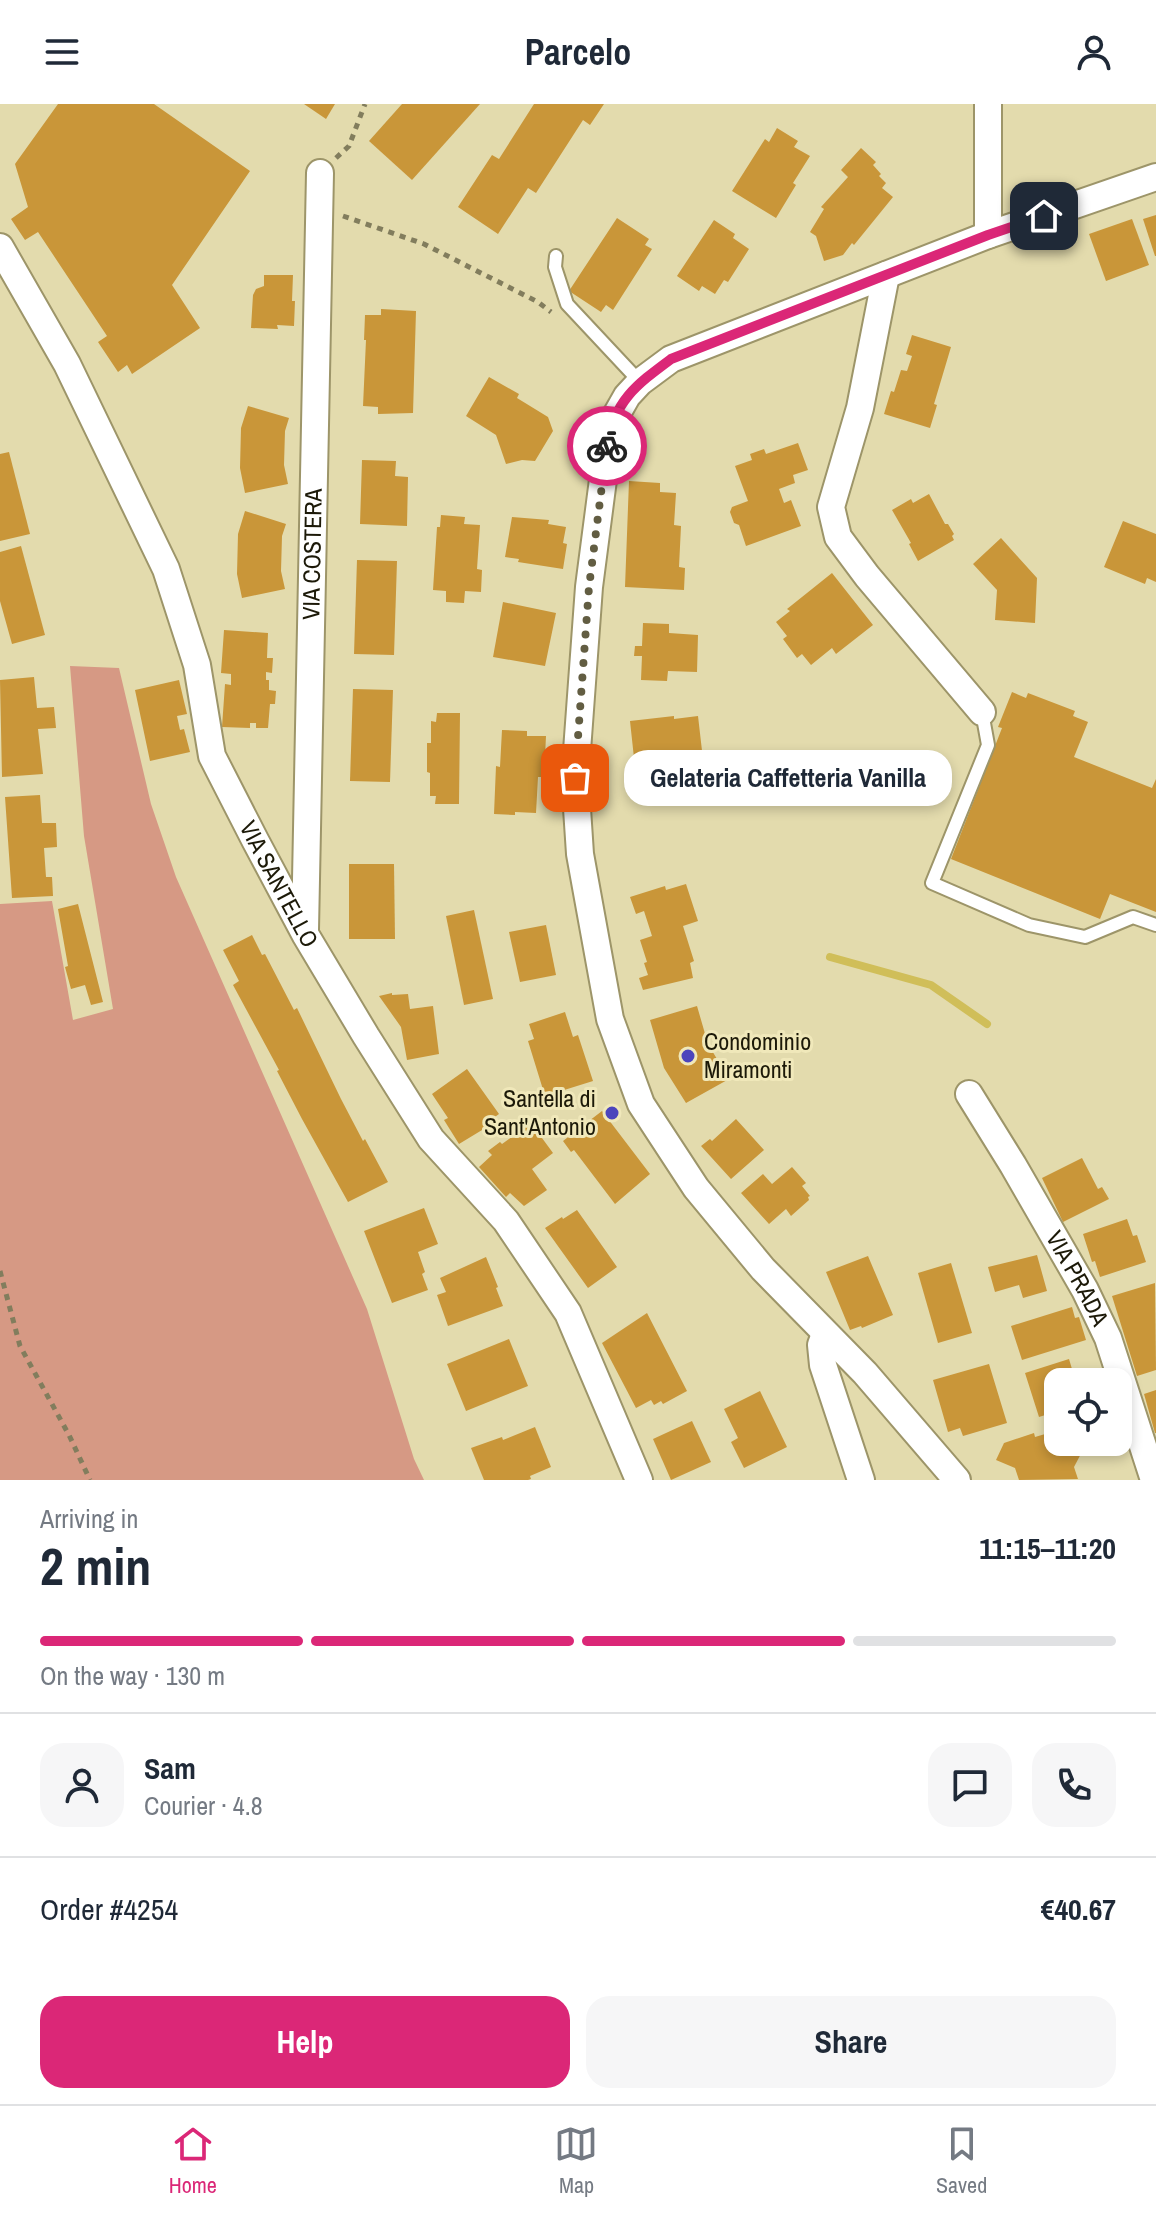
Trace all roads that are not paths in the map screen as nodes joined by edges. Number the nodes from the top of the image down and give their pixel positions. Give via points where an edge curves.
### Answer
1 (988, 104) edge
2 (320, 173) road end
3 (1156, 177) edge
4 (988, 235) junction
5 (0, 247) edge
6 (556, 256) dead end
7 (886, 275) junction
8 (640, 382) junction
9 (982, 712) joint
10 (1156, 925) edge
11 (305, 934) junction
12 (969, 1094) dead end
13 (825, 1334) junction
14 (639, 1480) edge
15 (861, 1480) edge
16 (957, 1480) edge
17 (1154, 1480) edge

1 - 4 street
2 - 11 street, VIA COSTERA
3 - 4 street
4 - 7 street
5 - 11 street, VIA SANTELLO via 67,364 166,569 197,665 212,756
6 - 8 lane via 567,304
7 - 8 street via 671,359
7 - 9 street via 860,408 831,507 838,537
8 - 13 street via 610,426 589,587 575,778 580,854 610,1019 641,1104 696,1188
9 - 10 lane via 988,745 932,883 1029,925 1085,937 1133,917
11 - 14 street, VIA SANTELLO via 431,1139 506,1221 568,1313
12 - 17 street, VIA PRADA via 1085,1290 1108,1338
13 - 15 street via 823,1365
13 - 16 street

